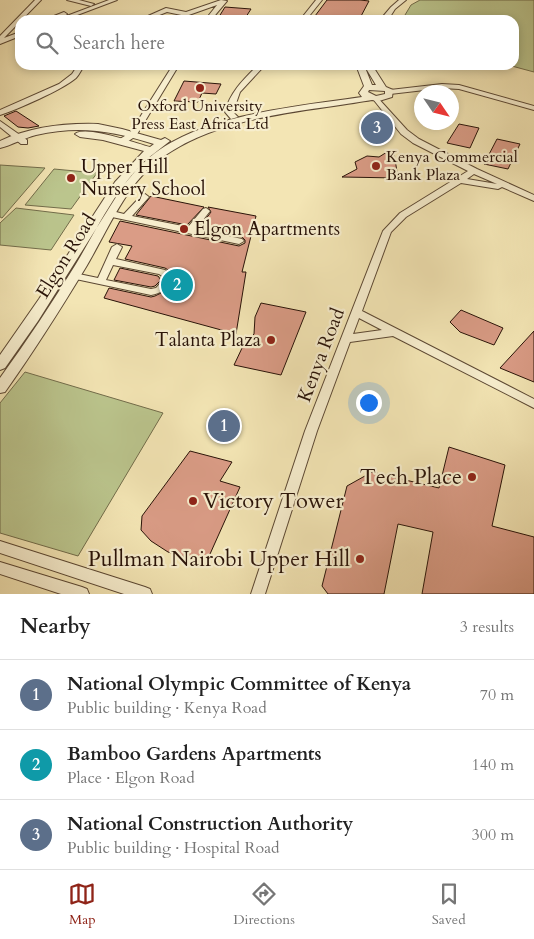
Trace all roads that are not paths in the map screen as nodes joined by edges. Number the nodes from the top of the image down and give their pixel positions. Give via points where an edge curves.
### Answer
1 (38, 0) edge
2 (70, 0) edge
3 (100, 0) edge
4 (114, 0) edge
5 (224, 0) edge
6 (319, 0) edge
7 (389, 0) edge
8 (403, 0) edge
9 (412, 0) edge
10 (90, 4) junction
11 (393, 8) junction
12 (24, 15) edge
13 (60, 15) edge
14 (73, 15) edge
15 (154, 15) edge
16 (212, 15) edge
17 (307, 15) edge
18 (388, 15) edge
19 (396, 15) edge
20 (15, 24) edge
21 (15, 36) edge
22 (0, 40) edge
23 (77, 70) edge
24 (173, 70) edge
25 (257, 70) edge
26 (362, 70) edge
27 (372, 70) edge
28 (386, 89) junction
29 (370, 94) junction
30 (534, 108) edge
31 (0, 113) edge
32 (234, 117) junction
33 (0, 123) edge
34 (133, 134) junction
35 (21, 139) junction
36 (121, 142) junction
37 (162, 143) junction
38 (0, 144) edge
39 (151, 150) junction
40 (0, 154) edge
41 (474, 171) junction
42 (459, 180) junction
43 (516, 190) junction
44 (145, 197) dead end
45 (534, 198) edge
46 (206, 211) dead end
47 (112, 214) junction
48 (126, 217) junction
49 (190, 231) junction
50 (239, 241) dead end
51 (117, 247) dead end
52 (110, 261) junction
53 (74, 276) junction
54 (101, 280) junction
55 (356, 312) junction
56 (394, 332) junction
57 (346, 339) junction
58 (0, 365) edge
59 (0, 388) edge
60 (534, 404) edge
61 (0, 547) edge
62 (0, 568) edge
63 (82, 594) edge
64 (144, 594) edge
65 (258, 594) edge

1 - 12 street
2 - 10 street
3 - 10 street
4 - 14 street
5 - 15 street via 186,14 166,10
5 - 16 street
6 - 17 street
7 - 11 street via 394,4
8 - 11 street
9 - 19 street
10 - 13 street
11 - 18 street
20 - 22 street
21 - 22 street
23 - 31 street via 61,85
24 - 34 street
25 - 32 street via 233,100 230,112
26 - 29 street
27 - 28 street
28 - 29 street via 387,97
28 - 30 street via 459,87
29 - 32 street, Elgon Road
29 - 41 street via 409,137
29 - 47 street, Elgon Road via 242,121 182,141 148,164
32 - 37 street, Elgon Road via 196,128
33 - 35 street
34 - 35 street via 98,127 64,128
34 - 36 street
34 - 37 street
35 - 36 street via 89,134
35 - 38 street
35 - 40 street
36 - 39 street
37 - 39 street, Elgon Road
39 - 58 street, Elgon Road via 128,172
41 - 42 street, Kenya Road
41 - 43 street
42 - 43 street
42 - 55 street, Kenya Road via 403,215 387,231
43 - 45 street
44 - 48 street
46 - 49 street
47 - 48 street
47 - 53 street, Elgon Road
48 - 49 street
49 - 50 street
51 - 52 street
52 - 54 street
52 - 54 street via 162,272 167,275 168,282 151,292
53 - 54 street
53 - 59 street, Elgon Road via 31,347
55 - 56 street
55 - 57 street, Kenya Road
56 - 57 street
56 - 60 street
57 - 65 street, Kenya Road via 311,432
61 - 64 street
62 - 63 street

